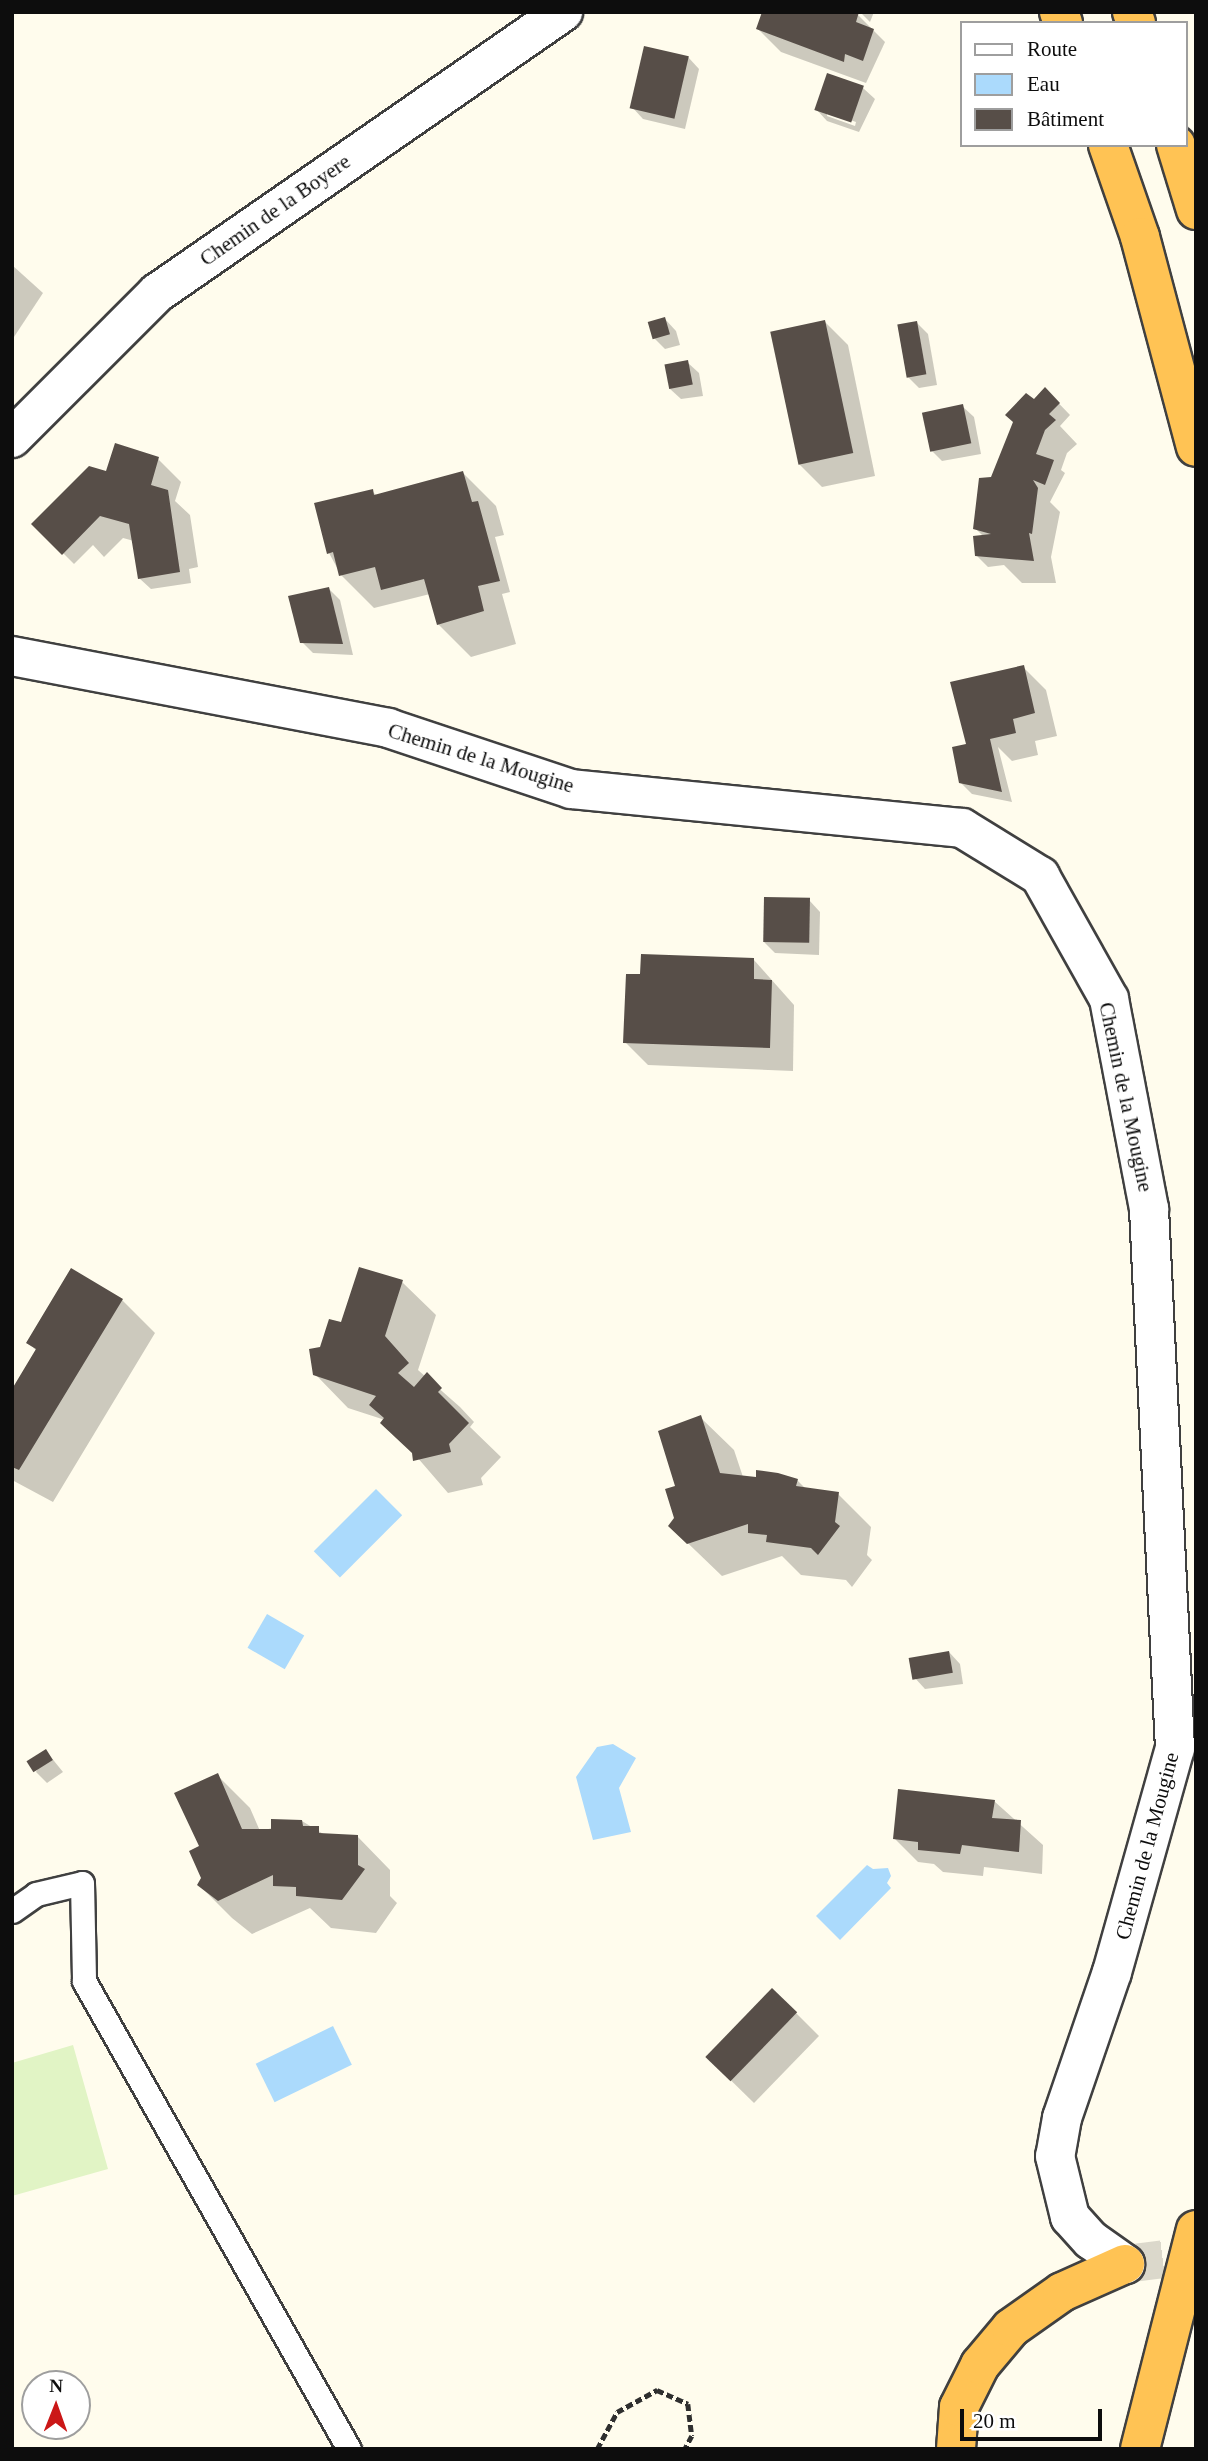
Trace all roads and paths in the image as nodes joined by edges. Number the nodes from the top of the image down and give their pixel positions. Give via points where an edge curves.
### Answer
1 (564, 12) edge
2 (1109, 147) edge
3 (1177, 147) edge
4 (1196, 210) edge
5 (12, 438) edge
6 (1196, 447) edge
7 (12, 656) edge
8 (12, 1911) edge
9 (1196, 2230) edge
10 (1125, 2264) joint
11 (349, 2449) edge
12 (597, 2449) edge
13 (685, 2449) edge
14 (956, 2449) edge
15 (1140, 2449) edge

1 - 5 street, Chemin de la Boyere via 157,293
2 - 6 highway via 1140,237
3 - 4 highway
7 - 10 street, Chemin de la Mougine via 388,728 571,789 962,828 1040,876 1109,999 1149,1209 1175,1748 1112,1972 1062,2118 1055,2156 1070,2217 1091,2241
8 - 11 lane via 36,1894 82,1883 84,1981
9 - 15 highway
10 - 14 highway via 1062,2292 1012,2328 980,2365 959,2407
12 - 13 path via 617,2412 657,2390 688,2404 692,2436

